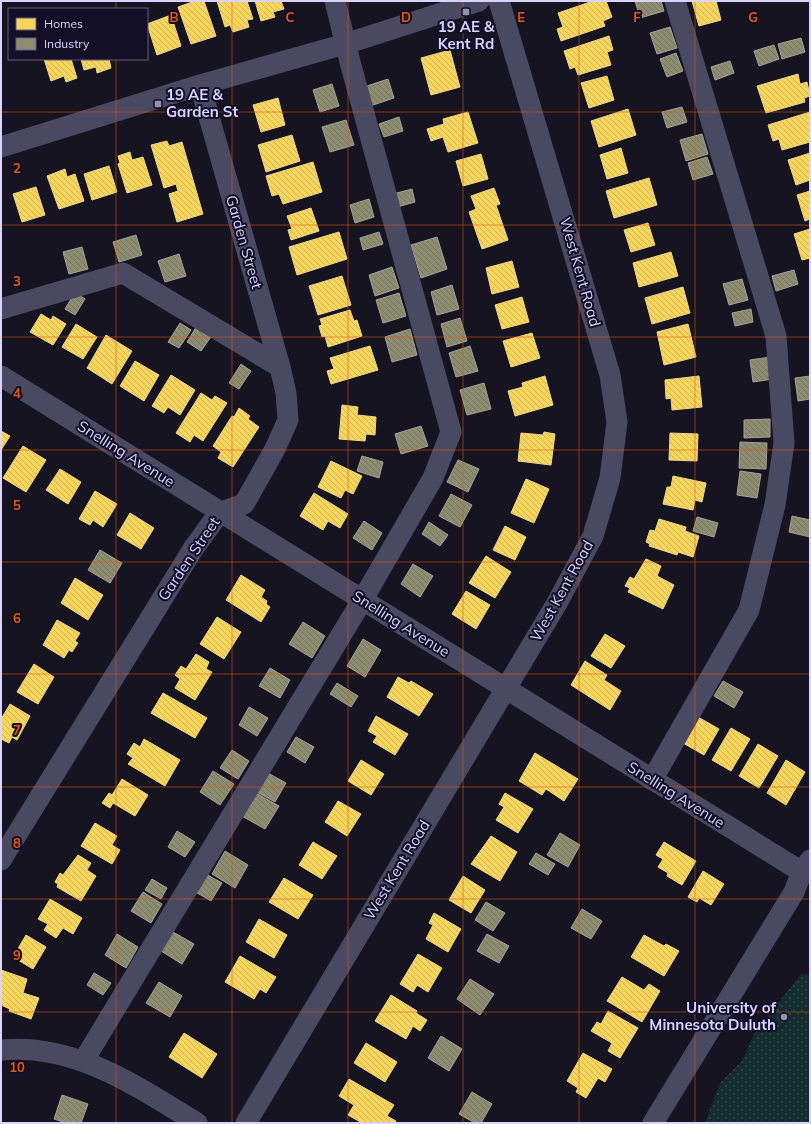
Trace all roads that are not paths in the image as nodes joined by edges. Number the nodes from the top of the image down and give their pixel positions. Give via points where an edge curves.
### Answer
1 (335, 1) edge
2 (479, 1) edge
3 (499, 1) edge
4 (675, 1) edge
5 (345, 44) junction
6 (200, 85) junction
7 (1, 147) edge
8 (1, 309) edge
9 (280, 367) junction
10 (1, 376) edge
11 (219, 512) junction
12 (363, 599) junction
13 (505, 690) junction
14 (652, 780) junction
15 (3, 848) edge
16 (806, 866) edge
17 (1, 1050) edge
18 (84, 1060) junction
19 (197, 1123) edge
20 (246, 1123) edge
21 (652, 1123) edge

1 - 5 street
2 - 5 street
3 - 13 street, West Kent Road via 610,375 617,422 610,478 593,536
4 - 14 street via 776,336 784,443 775,506 749,610
5 - 6 street
5 - 12 street via 451,432 433,478
6 - 7 street
6 - 9 street, Garden Street
8 - 9 street via 123,273
9 - 11 street, Garden Street via 286,393 288,420 244,504
10 - 11 street, Snelling Avenue
11 - 12 street, Snelling Avenue
11 - 15 street, Garden Street
12 - 13 street, Snelling Avenue
12 - 18 street
13 - 14 street, Snelling Avenue
13 - 20 street, West Kent Road
14 - 16 street, Snelling Avenue
16 - 21 street via 794,892
17 - 18 street via 51,1052
18 - 19 street via 126,1080

